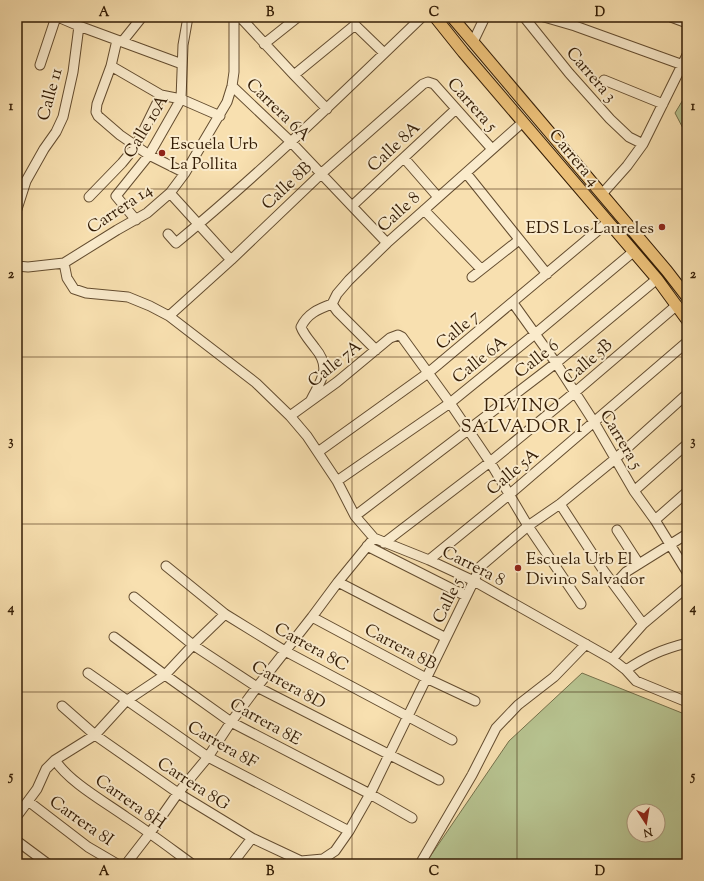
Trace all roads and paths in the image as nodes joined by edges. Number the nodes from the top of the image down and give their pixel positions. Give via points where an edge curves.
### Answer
1 (57, 17) edge
2 (142, 17) edge
3 (188, 17) edge
4 (234, 17) edge
5 (240, 17) edge
6 (298, 17) edge
7 (422, 17) edge
8 (435, 17) edge
9 (452, 17) edge
10 (485, 17) edge
11 (524, 17) edge
12 (544, 17) edge
13 (671, 17) edge
14 (687, 23) edge
15 (79, 26) junction
16 (120, 41) junction
17 (473, 42) junction
18 (264, 44) junction
19 (384, 53) junction
20 (687, 56) edge
21 (182, 64) junction
22 (40, 65) dead end
23 (683, 65) junction
24 (111, 66) junction
25 (294, 75) junction
26 (604, 80) dead end
27 (428, 82) joint
28 (232, 86) junction
29 (161, 95) junction
30 (181, 99) junction
31 (663, 104) junction
32 (327, 109) junction
33 (456, 109) junction
34 (220, 116) junction
35 (523, 122) junction
36 (291, 142) junction
37 (643, 144) junction
38 (136, 146) junction
39 (492, 150) junction
40 (149, 155) junction
41 (404, 158) junction
42 (185, 173) junction
43 (466, 173) junction
44 (322, 174) junction
45 (170, 193) junction
46 (602, 194) junction
47 (89, 197) dead end
48 (438, 197) junction
49 (352, 206) junction
50 (17, 209) edge
51 (424, 210) junction
52 (136, 220) junction
53 (608, 222) junction
54 (198, 224) junction
55 (168, 234) dead end
56 (519, 240) junction
57 (387, 243) junction
58 (633, 252) junction
59 (231, 260) junction
60 (64, 264) junction
61 (17, 266) edge
62 (481, 270) junction
63 (548, 274) junction
64 (472, 277) dead end
65 (657, 279) junction
66 (687, 297) edge
67 (332, 304) junction
68 (513, 304) junction
69 (677, 305) junction
70 (169, 316) junction
71 (687, 320) edge
72 (535, 334) junction
73 (687, 342) edge
74 (376, 350) junction
75 (556, 363) junction
76 (428, 374) junction
77 (574, 393) junction
78 (687, 394) edge
79 (309, 402) junction
80 (450, 403) junction
81 (290, 416) junction
82 (594, 422) junction
83 (468, 431) junction
84 (687, 444) edge
85 (318, 452) junction
86 (615, 459) junction
87 (490, 462) junction
88 (337, 481) junction
89 (634, 491) junction
90 (687, 492) edge
91 (510, 494) junction
92 (560, 504) junction
93 (355, 516) junction
94 (655, 520) junction
95 (528, 526) junction
96 (617, 530) dead end
97 (687, 534) edge
98 (374, 538) junction
99 (384, 542) junction
100 (670, 545) junction
101 (367, 546) junction
102 (429, 560) junction
103 (639, 564) junction
104 (166, 566) dead end
105 (687, 572) edge
106 (474, 580) junction
107 (338, 582) junction
108 (614, 585) junction
109 (687, 586) edge
110 (466, 596) junction
111 (134, 597) dead end
112 (582, 604) dead end
113 (225, 614) junction
114 (312, 617) junction
115 (643, 624) junction
116 (114, 637) dead end
117 (446, 638) junction
118 (687, 643) edge
119 (586, 644) junction
120 (193, 645) junction
121 (285, 651) junction
122 (612, 659) junction
123 (626, 670) junction
124 (88, 674) dead end
125 (165, 675) junction
126 (426, 678) junction
127 (257, 687) junction
128 (126, 701) junction
129 (475, 701) dead end
130 (687, 702) edge
131 (62, 706) dead end
132 (408, 716) junction
133 (231, 722) junction
134 (95, 735) junction
135 (452, 740) dead end
136 (389, 755) junction
137 (208, 757) junction
138 (55, 760) junction
139 (439, 780) dead end
140 (178, 793) junction
141 (370, 794) junction
142 (28, 801) junction
143 (17, 816) edge
144 (412, 818) dead end
145 (349, 830) junction
146 (150, 833) junction
147 (252, 838) junction
148 (17, 841) edge
149 (322, 859) joint
150 (299, 862) edge
151 (48, 864) edge
152 (117, 864) edge
153 (126, 864) edge
154 (192, 864) edge
155 (232, 864) edge
156 (420, 864) edge

1 - 15 street
1 - 22 street
2 - 16 street
3 - 21 street, Calle 10A
4 - 28 street, Carrera 14
5 - 18 street
6 - 18 street
7 - 19 street
8 - 35 main road, Carrera 4
9 - 17 main road, Carrera 4
10 - 17 street
11 - 37 street, Carrera 3 via 568,73 610,119 628,137
12 - 23 street
13 - 14 street
15 - 16 street
15 - 50 street, Calle 11 via 73,72 63,117 26,181
16 - 21 street
16 - 24 street
17 - 46 main road, Carrera 4
18 - 25 street
19 - 25 street via 355,25
19 - 32 street
20 - 23 street
21 - 30 street, Calle 10A
23 - 31 street
24 - 29 street
24 - 38 street via 96,112
25 - 32 street
26 - 31 street
27 - 33 street, Carrera 5 via 434,84
27 - 44 street, Calle 8B
28 - 34 street, Carrera 14
28 - 36 street, Carrera 6A
29 - 30 street
29 - 38 street
30 - 34 street
30 - 40 street, Calle 10A
31 - 37 street
32 - 36 street
33 - 39 street, Carrera 5
33 - 41 street, Calle 8A
34 - 42 street, Carrera 14
35 - 39 street, Calle 8
35 - 53 main road, Carrera 4
36 - 44 street, Carrera 6A
36 - 54 street
37 - 46 street
38 - 40 street
38 - 47 street
39 - 43 street, Calle 8
40 - 42 street
40 - 52 street, Calle 10A via 116,196
41 - 48 street
41 - 49 street, Calle 8A
42 - 45 street, Carrera 14
43 - 48 street, Calle 8
43 - 56 street
44 - 49 street, Carrera 6A
44 - 59 street, Calle 8B
45 - 52 street, Carrera 14
45 - 54 street
46 - 66 main road, Carrera 4
48 - 51 street, Calle 8
49 - 57 street, Carrera 6A
51 - 57 street, Calle 8
51 - 62 street
52 - 60 street, Carrera 14
53 - 58 main road, Carrera 4
53 - 63 street, Calle 7
54 - 55 street via 176,243
54 - 59 street
56 - 62 street
56 - 63 street
57 - 67 street, Calle 8 via 349,280
58 - 65 main road, Carrera 4
58 - 72 street, Calle 6A
59 - 70 street, Calle 8B
60 - 61 street, Carrera 14
60 - 70 street via 66,278 74,289 86,293 128,297
62 - 64 street
63 - 68 street, Calle 7
65 - 69 main road, Carrera 4
65 - 75 street, Calle 6
67 - 74 street
67 - 79 street via 317,309 304,320 301,327 325,364 324,375
68 - 72 street, Carrera 5
68 - 76 street, Calle 7
69 - 71 main road, Carrera 4
69 - 77 street, Calle 5B
70 - 81 street via 256,383
72 - 75 street, Carrera 5
72 - 80 street, Calle 6A
73 - 82 street, Calle 5A
74 - 76 street, Calle 7A via 390,338 398,335
74 - 79 street, Calle 7A
75 - 77 street, Carrera 5
75 - 83 street, Calle 6
76 - 80 street
76 - 85 street, Calle 7
77 - 82 street, Carrera 5
77 - 87 street, Calle 5B
78 - 86 street, Calle 5
79 - 81 street, Calle 7A
80 - 83 street
80 - 88 street, Calle 6A
81 - 85 street
82 - 86 street, Carrera 5
82 - 91 street, Calle 5A
83 - 87 street
83 - 93 street, Calle 6
84 - 89 street
85 - 88 street
86 - 89 street, Carrera 5
86 - 92 street, Calle 5
87 - 91 street
87 - 99 street, Calle 5B
88 - 93 street
89 - 94 street, Carrera 5
90 - 94 street
91 - 95 street
91 - 102 street, Calle 5A
92 - 95 street, Calle 5
92 - 108 street
93 - 98 street
94 - 100 street, Carrera 5
95 - 106 street, Calle 5 via 482,566
95 - 112 street
96 - 103 street
97 - 100 street
98 - 99 street, Carrera 8
98 - 101 street
99 - 102 street, Carrera 8
100 - 103 street
100 - 105 street, Carrera 5
101 - 107 street
101 - 110 street
102 - 106 street, Carrera 8
103 - 108 street via 626,572
104 - 113 street, Carrera 8C
106 - 110 street, Calle 5
106 - 119 street, Carrera 8
107 - 114 street
107 - 117 street
108 - 115 street
109 - 115 street
110 - 117 street, Calle 5
111 - 120 street, Carrera 8D
113 - 120 street
113 - 121 street, Carrera 8C
114 - 121 street
114 - 126 street, Carrera 8B
115 - 122 street
116 - 125 street, Carrera 8E
117 - 126 street, Calle 5
118 - 123 street via 643,659
119 - 122 street, Carrera 8
119 - 156 street via 554,677 518,705 496,728
120 - 125 street
120 - 127 street, Carrera 8D
121 - 127 street
121 - 132 street, Carrera 8C
122 - 123 street, Carrera 8
123 - 130 street, Carrera 8 via 636,681
124 - 128 street, Carrera 8F
125 - 128 street
125 - 133 street, Carrera 8E
126 - 129 street, Carrera 8B
126 - 132 street, Calle 5
127 - 133 street
127 - 136 street, Carrera 8D
128 - 134 street
128 - 137 street, Carrera 8F
131 - 134 street, Carrera 8G
132 - 135 street, Carrera 8C
132 - 136 street, Calle 5
133 - 137 street
133 - 141 street, Carrera 8E
134 - 138 street
134 - 140 street, Carrera 8G
136 - 139 street, Carrera 8D
136 - 141 street, Calle 5
137 - 140 street
137 - 145 street, Carrera 8F
138 - 142 street via 46,769
138 - 146 street, Carrera 8H via 61,770
140 - 146 street
140 - 147 street, Carrera 8G
141 - 144 street, Carrera 8E
141 - 145 street, Calle 5
142 - 143 street
142 - 152 street, Carrera 8I via 88,846
145 - 149 street, Calle 5 via 335,851
146 - 153 street
146 - 154 street, Carrera 8H
147 - 150 street, Carrera 8G
147 - 155 street
148 - 151 street
149 - 150 street, Carrera 8G

